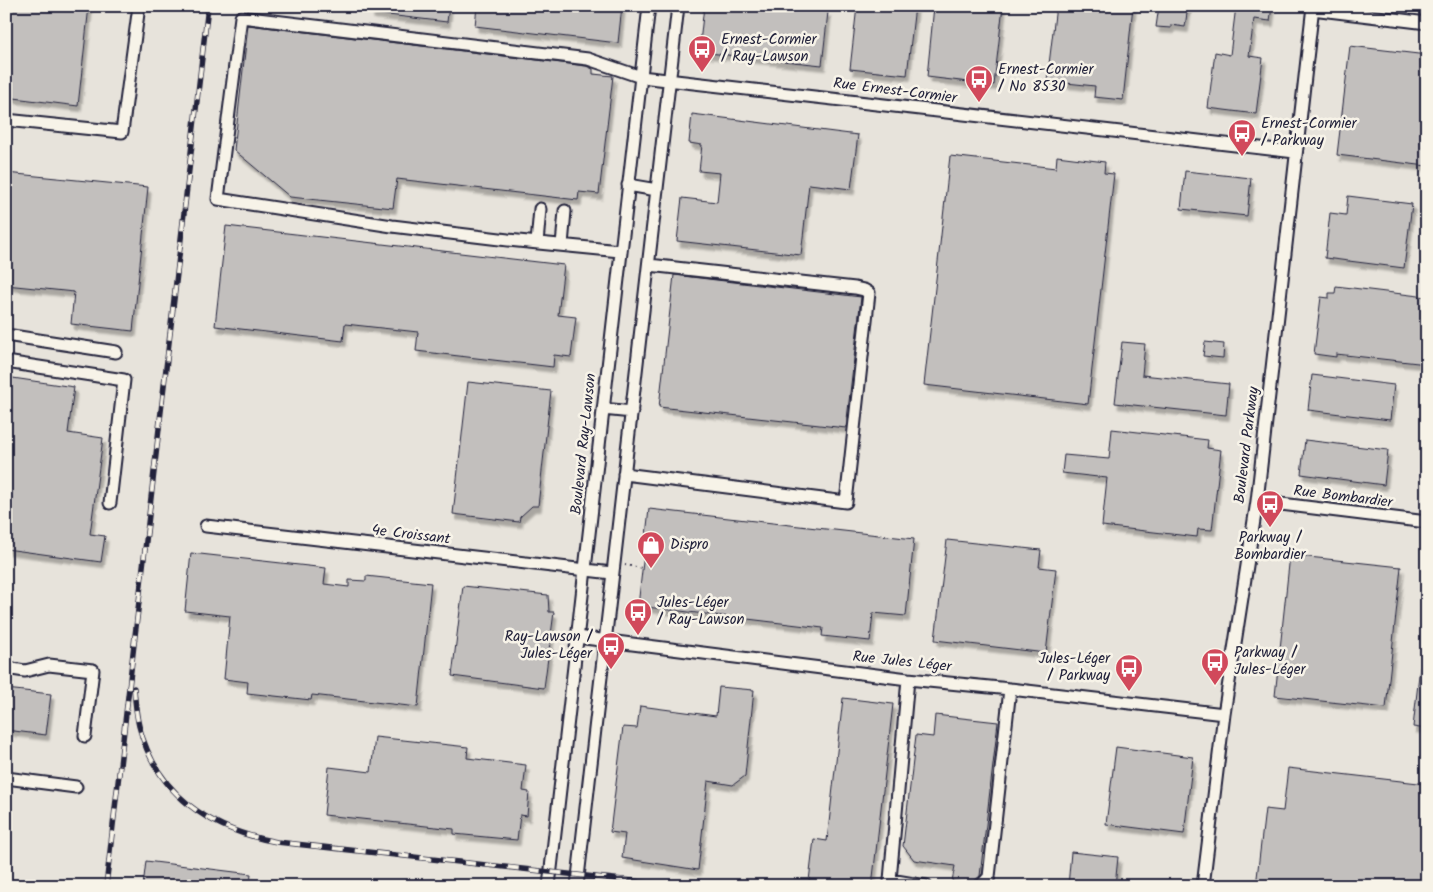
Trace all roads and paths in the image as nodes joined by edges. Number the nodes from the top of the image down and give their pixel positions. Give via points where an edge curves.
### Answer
1 (139, 6) edge
2 (649, 6) edge
3 (678, 6) edge
4 (1312, 8) edge
5 (1427, 22) edge
6 (641, 77) junction
7 (669, 80) junction
8 (6, 120) edge
9 (1295, 152) junction
10 (628, 185) junction
11 (657, 190) junction
12 (540, 208) dead end
13 (565, 212) dead end
14 (537, 243) junction
15 (562, 245) junction
16 (620, 251) junction
17 (649, 265) junction
18 (6, 335) edge
19 (116, 352) dead end
20 (6, 362) edge
21 (603, 410) junction
22 (632, 412) junction
23 (624, 474) junction
24 (1256, 501) junction
25 (110, 503) dead end
26 (1427, 522) edge
27 (206, 526) dead end
28 (613, 568) junction
29 (642, 568) dead end
30 (585, 570) junction
31 (577, 637) junction
32 (605, 641) junction
33 (6, 668) edge
34 (908, 679) junction
35 (1010, 689) junction
36 (1224, 714) junction
37 (85, 736) dead end
38 (6, 778) edge
39 (76, 787) dead end
40 (549, 886) edge
41 (578, 886) edge
42 (926, 886) edge
43 (981, 886) edge
44 (1203, 886) edge

1 - 8 street via 122,132
2 - 6 street, Boulevard Ray-Lawson
3 - 7 street
4 - 5 street
4 - 9 street, Boulevard Parkway
6 - 7 street, Rue Ernest-Cormier
6 - 10 street, Boulevard Ray-Lawson
6 - 14 street, Rue Ernest-Cormier via 588,59 241,17 218,199 392,226
7 - 9 street, Rue Ernest-Cormier
7 - 11 street
9 - 24 street, Boulevard Parkway
10 - 11 street
10 - 16 street, Boulevard Ray-Lawson
11 - 17 street
12 - 14 street
13 - 15 street
14 - 15 street
15 - 16 street
16 - 21 street, Boulevard Ray-Lawson
17 - 22 street
17 - 23 street via 855,288 869,293 846,502
18 - 19 street
20 - 25 street via 124,380
21 - 22 street
21 - 30 street, Boulevard Ray-Lawson
22 - 23 street
23 - 28 street
24 - 26 street, Rue Bombardier
24 - 36 street, Boulevard Parkway
27 - 30 street, 4e Croissant
28 - 29 path
28 - 30 street, 4e Croissant
28 - 32 street
30 - 31 street, Boulevard Ray-Lawson
31 - 32 street, Rue Jules Léger
31 - 40 street, Boulevard Ray-Lawson
32 - 34 street, Rue Jules Léger
32 - 41 street
33 - 37 street via 25,671 49,665 94,670
34 - 35 street, Rue Jules Léger
34 - 42 street via 890,880
35 - 36 street, Rue Jules Léger
35 - 43 street via 989,877
36 - 44 street, Boulevard Parkway
38 - 39 street

